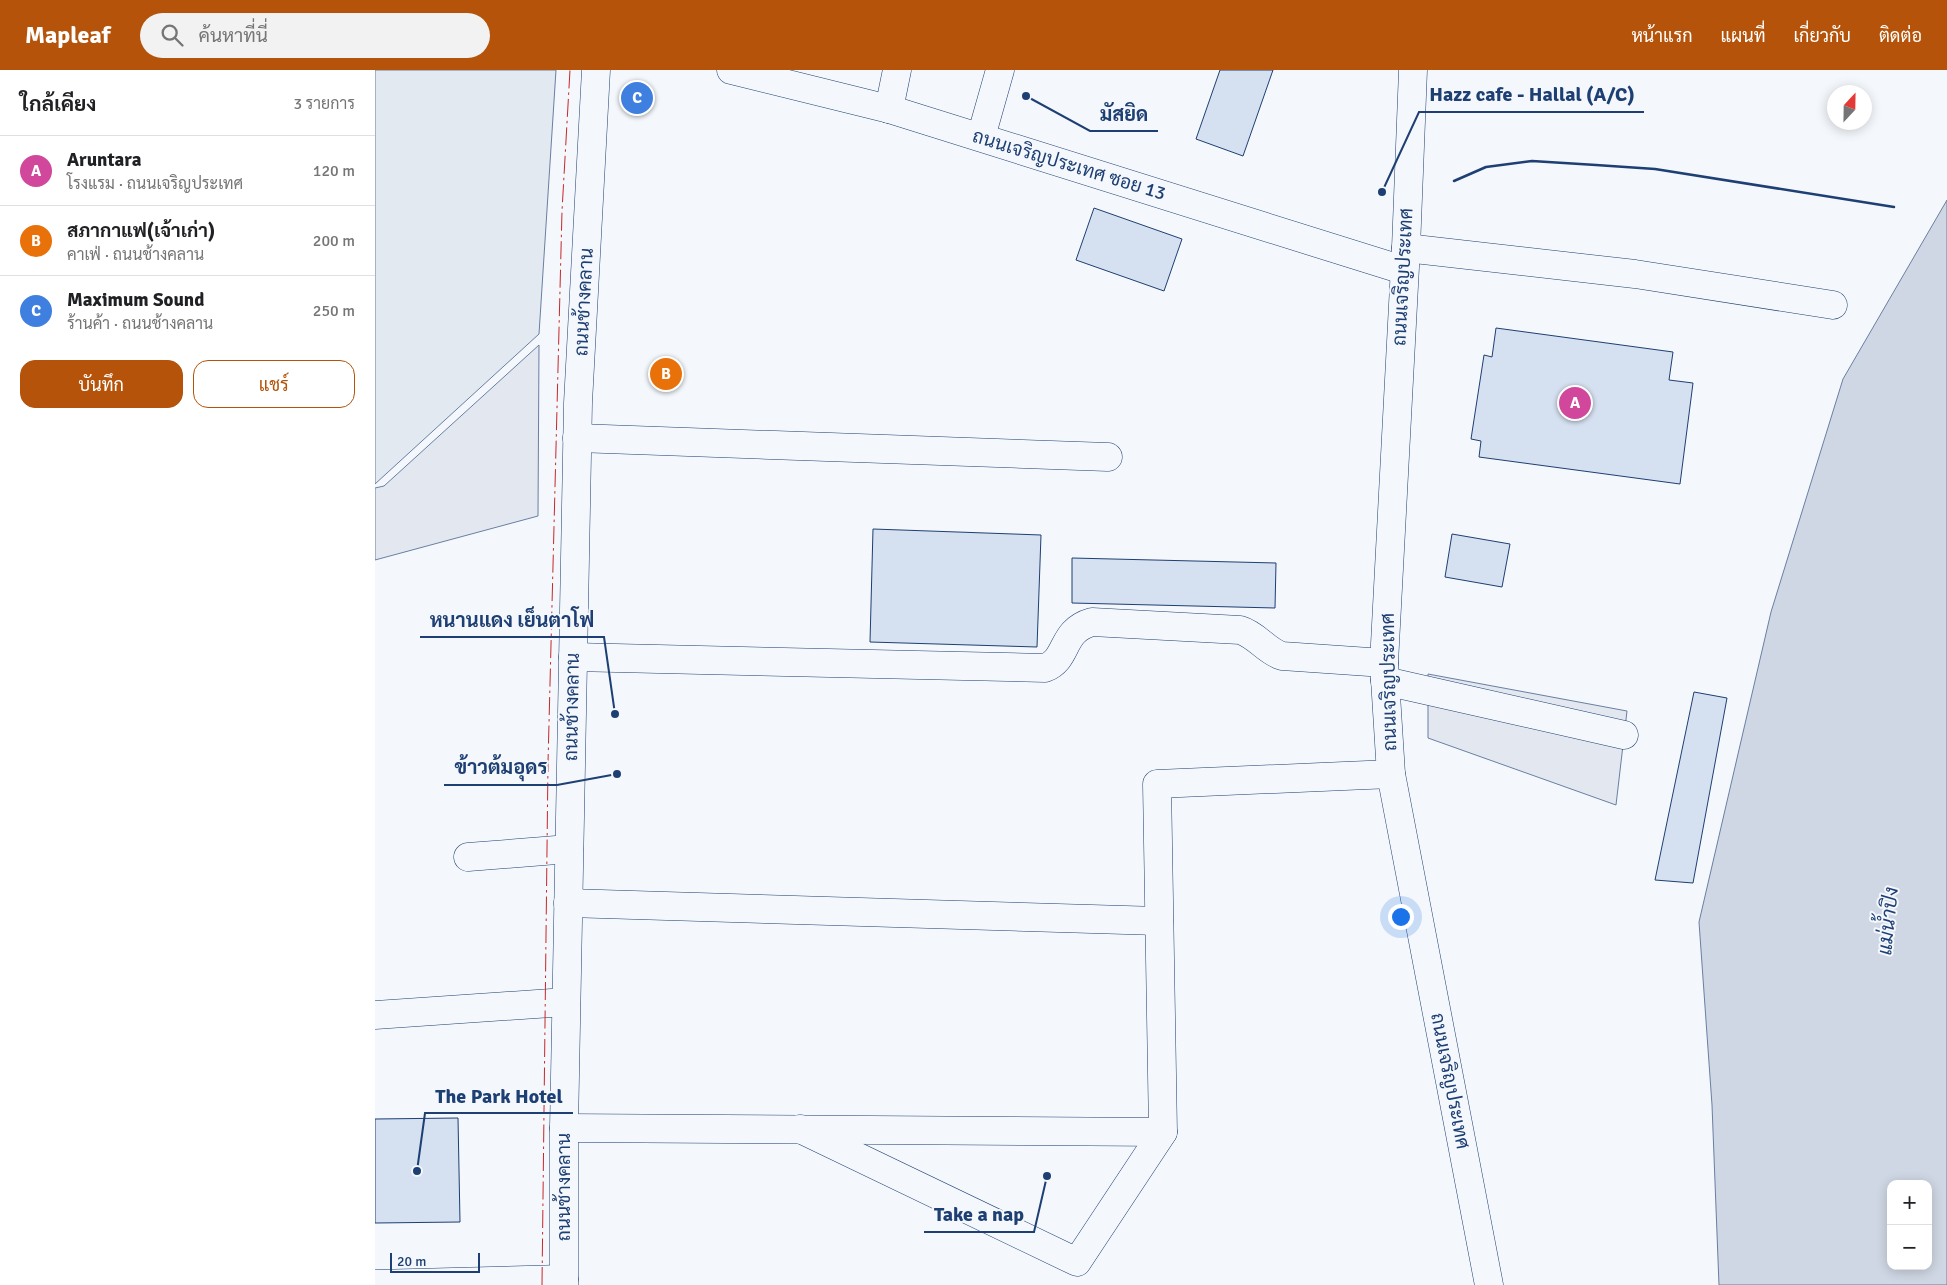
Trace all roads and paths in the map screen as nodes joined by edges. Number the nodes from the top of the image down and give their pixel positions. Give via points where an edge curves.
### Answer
1 (596, 70) edge
2 (731, 70) edge
3 (897, 70) edge
4 (1000, 70) edge
5 (1413, 70) edge
6 (889, 109) junction
7 (981, 137) junction
8 (1405, 259) junction
9 (1833, 305) dead end
10 (577, 438) junction
11 (1108, 457) dead end
12 (573, 657) junction
13 (1385, 672) junction
14 (1624, 735) dead end
15 (1391, 774) junction
16 (569, 849) junction
17 (468, 857) dead end
18 (568, 903) junction
19 (1159, 921) junction
20 (566, 1002) junction
21 (375, 1015) edge
22 (564, 1128) junction
23 (800, 1129) junction
24 (1163, 1132) junction
25 (564, 1282) edge
26 (375, 1284) edge
27 (1489, 1285) edge

1 - 10 street, ถนนช้างคลาน
2 - 6 street, ถนนเจริญประเทศ ซอย 13
3 - 6 street
4 - 7 street
5 - 8 street, ถนนเจริญประเทศ
6 - 7 street, ถนนเจริญประเทศ ซอย 13
7 - 8 street, ถนนเจริญประเทศ ซอย 13
8 - 9 street, ถนนเจริญประเทศ ซอย 13 via 1635,274
8 - 13 street, ถนนเจริญประเทศ
10 - 11 street
10 - 12 street, ถนนช้างคลาน
12 - 13 street via 1045,668 1057,661 1074,631 1092,622 1240,630 1250,633 1274,654
12 - 16 street, ถนนช้างคลาน
13 - 14 street
13 - 15 street, ถนนเจริญประเทศ
15 - 19 street via 1157,784
15 - 27 street, ถนนเจริญประเทศ
16 - 17 street
16 - 18 street, ถนนช้างคลาน
18 - 19 street
18 - 20 street, ถนนช้างคลาน
19 - 24 street
20 - 21 street
20 - 22 street, ถนนช้างคลาน
22 - 23 street
22 - 25 street, ถนนช้างคลาน
23 - 24 street
23 - 24 street via 1077,1262
25 - 26 street

